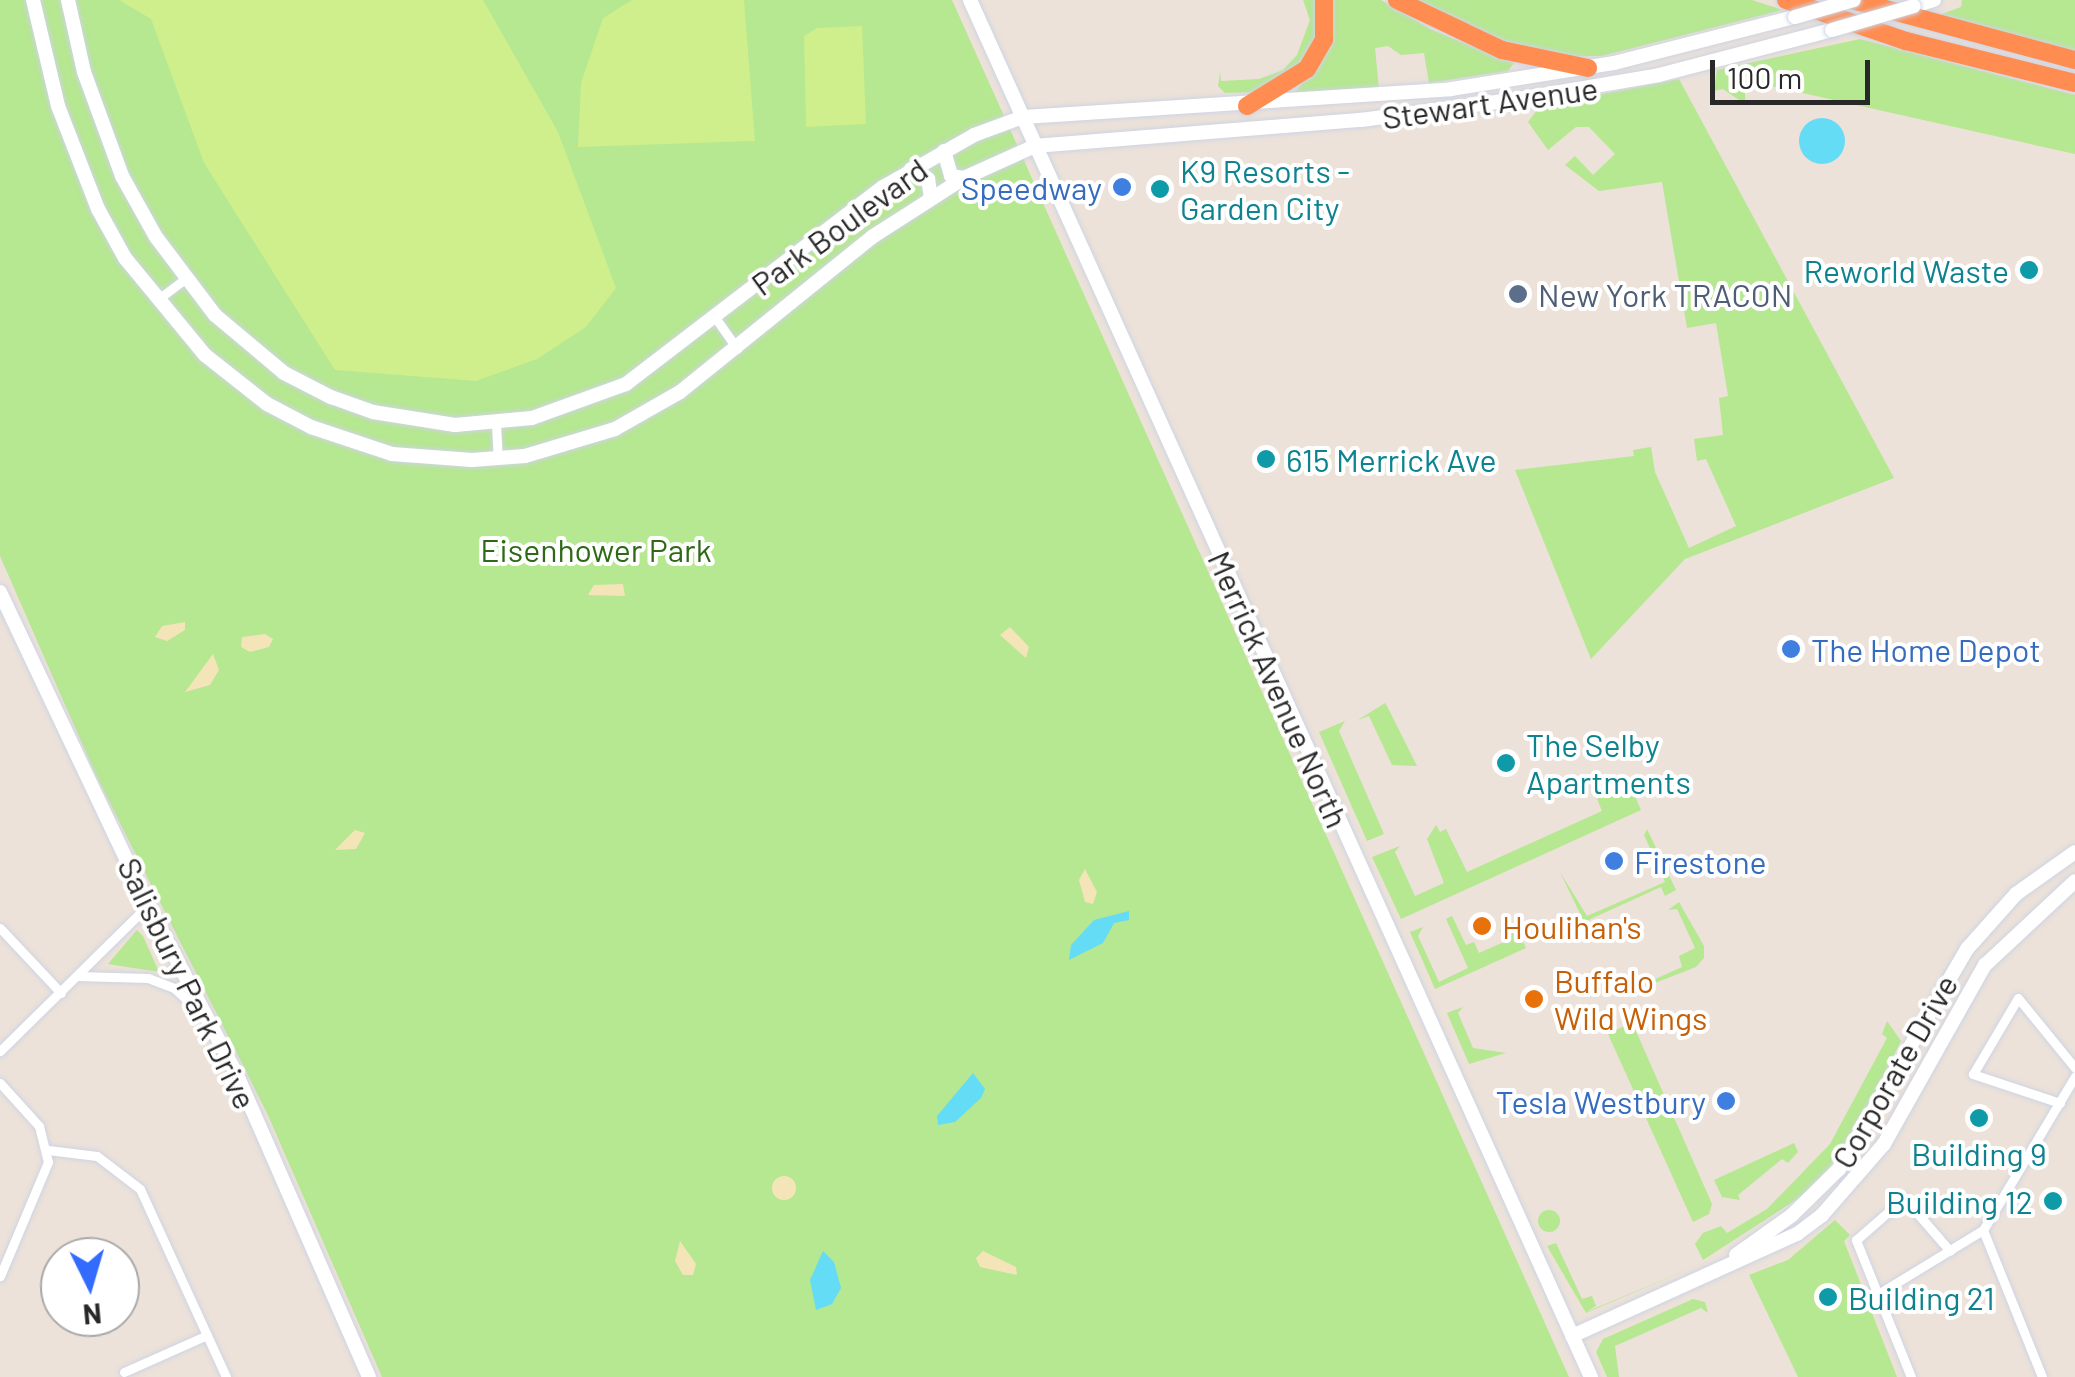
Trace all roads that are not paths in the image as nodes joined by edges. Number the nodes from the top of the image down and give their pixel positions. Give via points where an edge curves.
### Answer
1 (33, 0) edge
2 (68, 0) edge
3 (970, 0) edge
4 (1324, 0) edge
5 (1397, 0) edge
6 (1853, 0) edge
7 (1934, 0) edge
8 (1791, 9) edge
9 (2075, 60) edge
10 (1588, 68) junction
11 (1511, 81) junction
12 (2075, 83) edge
13 (1380, 97) junction
14 (1519, 99) junction
15 (1500, 102) junction
16 (1293, 103) junction
17 (1247, 106) junction
18 (1023, 117) junction
19 (1361, 120) junction
20 (1312, 124) junction
21 (1035, 146) junction
22 (944, 150) junction
23 (911, 169) junction
24 (964, 178) junction
25 (931, 198) junction
26 (185, 279) junction
27 (156, 300) junction
28 (716, 320) junction
29 (737, 349) junction
30 (496, 424) junction
31 (498, 459) junction
32 (0, 592) edge
33 (2075, 852) edge
34 (2075, 881) edge
35 (148, 905) junction
36 (0, 928) edge
37 (77, 976) junction
38 (60, 992) junction
39 (1948, 1023) junction
40 (211, 1025) junction
41 (1922, 1026) junction
42 (0, 1051) edge
43 (2075, 1068) edge
44 (2075, 1076) edge
45 (0, 1083) edge
46 (2060, 1103) junction
47 (48, 1150) junction
48 (1983, 1230) junction
49 (1950, 1251) junction
50 (0, 1276) edge
51 (1702, 1277) junction
52 (1878, 1294) junction
53 (207, 1335) junction
54 (1572, 1336) junction
55 (124, 1372) dead end
56 (226, 1377) edge
57 (369, 1377) edge
58 (1590, 1377) edge
59 (1910, 1377) edge
60 (2042, 1377) edge

1 - 27 main road, Park Boulevard via 42,56 75,157 125,258
2 - 26 main road, Park Boulevard via 84,72 122,176
3 - 18 main road, Merrick Avenue North
4 - 17 highway via 1326,28 1318,54 1292,84
5 - 10 highway via 1502,50
6 - 8 main road, Stewart Avenue, bridge
6 - 9 highway
7 - 14 main road, Stewart Avenue, bridge via 1659,75
8 - 10 main road, Stewart Avenue
8 - 12 highway
10 - 11 main road, Stewart Avenue
11 - 13 main road, Stewart Avenue
11 - 14 main road
11 - 15 main road
13 - 16 main road, Stewart Avenue
13 - 19 main road
14 - 15 main road, Stewart Avenue
15 - 19 main road, Stewart Avenue
16 - 17 main road, Stewart Avenue
16 - 20 main road
17 - 18 main road, Stewart Avenue
18 - 21 main road, Merrick Avenue North
18 - 22 main road, Park Boulevard
19 - 20 main road, Stewart Avenue
20 - 21 main road, Stewart Avenue
21 - 24 main road, Park Boulevard
21 - 54 main road, Merrick Avenue North
22 - 23 main road, Park Boulevard
22 - 24 main road via 951,176
23 - 25 main road via 928,179
23 - 28 main road, Park Boulevard
24 - 25 main road, Park Boulevard
25 - 29 main road, Park Boulevard via 872,237
26 - 27 street
26 - 30 main road, Park Boulevard via 250,348 331,397 416,422
27 - 31 main road, Park Boulevard via 233,380 310,427 392,454
28 - 29 street
28 - 30 main road, Park Boulevard via 626,384 572,408
29 - 31 main road, Park Boulevard via 615,429
30 - 31 street
32 - 35 main road, Salisbury Park Drive
33 - 41 main road, Corporate Drive via 1990,920
34 - 39 main road, Corporate Drive via 1994,953
35 - 37 street
35 - 40 main road, Salisbury Park Drive
36 - 38 street
37 - 38 street
37 - 40 street via 148,978 182,994
38 - 42 street
39 - 41 main road
39 - 51 main road, Corporate Drive via 1884,1144 1847,1190 1798,1234
40 - 57 main road, Salisbury Park Drive
41 - 51 main road, Corporate Drive via 1840,1169 1792,1215
43 - 46 street via 2018,998 1973,1074
44 - 46 street
45 - 47 street via 39,1126
46 - 48 street
47 - 50 street via 40,1190
47 - 53 street via 96,1156 134,1182
48 - 49 street
48 - 60 street
49 - 52 street
49 - 52 street via 1904,1198 1856,1240
51 - 54 main road, Corporate Drive
52 - 59 street
53 - 55 street
53 - 56 street
54 - 58 main road, Merrick Avenue North

